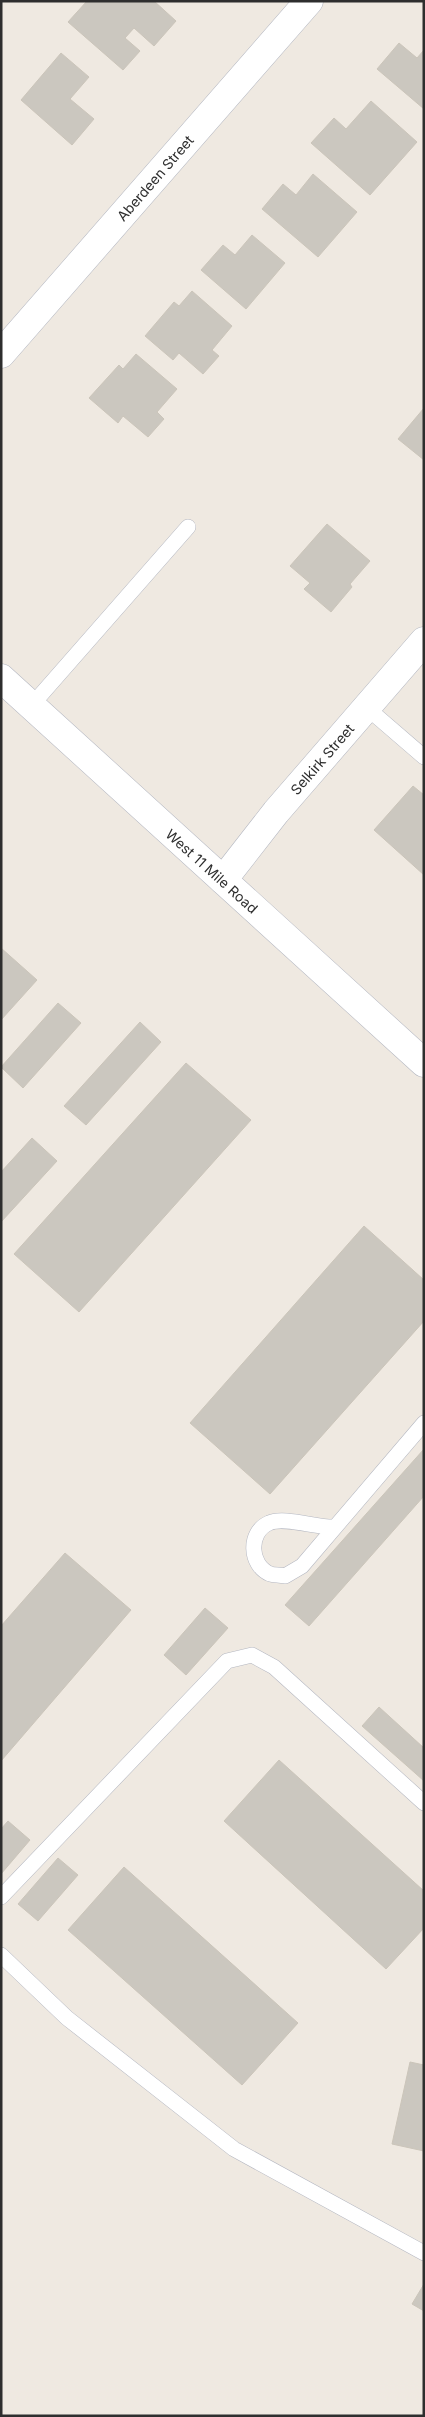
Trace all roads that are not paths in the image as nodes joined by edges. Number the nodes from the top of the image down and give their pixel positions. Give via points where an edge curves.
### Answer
1 (309, 1) edge
2 (1, 354) edge
3 (188, 527) dead end
4 (424, 641) edge
5 (1, 678) edge
6 (31, 706) junction
7 (366, 707) junction
8 (424, 757) edge
9 (223, 880) junction
10 (424, 1063) edge
11 (424, 1423) edge
12 (335, 1527) junction
13 (424, 1803) edge
14 (1, 1897) edge
15 (1, 1955) edge
16 (424, 2253) edge

1 - 2 street, Aberdeen Street
3 - 6 lane
4 - 7 street, Selkirk Street
5 - 6 street, West 11 Mile Road
6 - 9 street, West 11 Mile Road
7 - 8 lane
7 - 9 street, Selkirk Street
9 - 10 street, West 11 Mile Road
11 - 12 lane
12 - 12 lane via 302,1566 285,1576 269,1573 257,1562 253,1548 255,1537 269,1523 282,1521
13 - 14 lane via 274,1667 252,1655 227,1661
15 - 16 lane via 67,2018 234,2149

